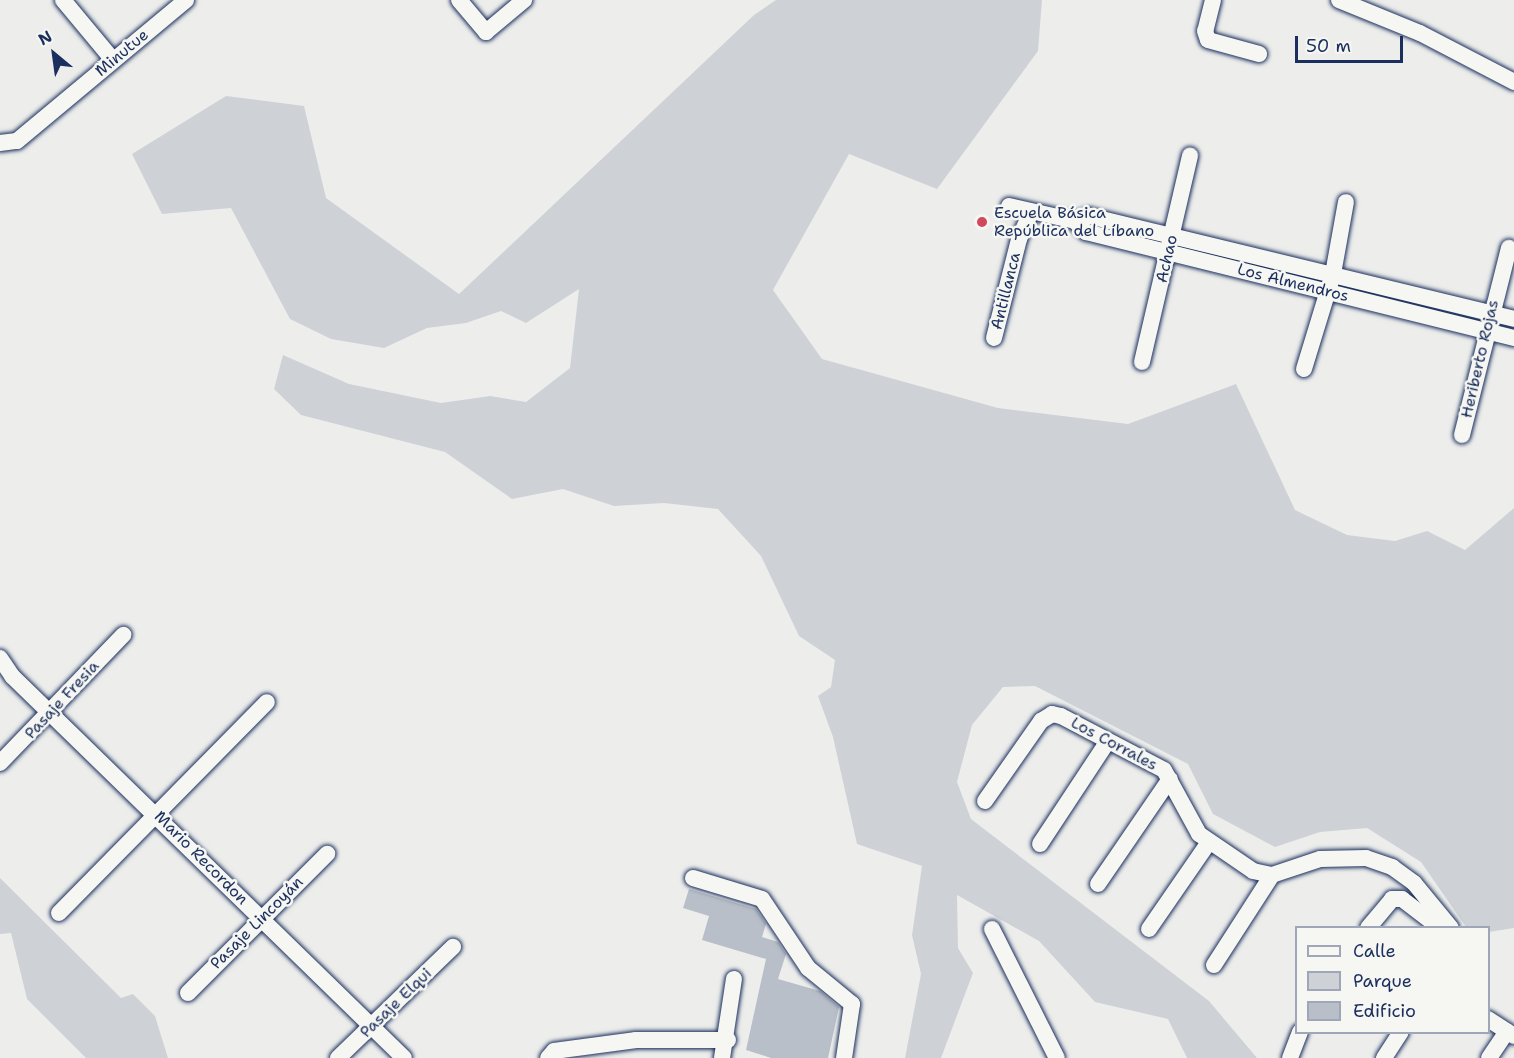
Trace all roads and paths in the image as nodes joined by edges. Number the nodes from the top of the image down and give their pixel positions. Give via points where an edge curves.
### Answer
1 (63, 0) edge
2 (186, 0) edge
3 (459, 0) edge
4 (524, 0) edge
5 (1213, 0) edge
6 (1339, 0) edge
7 (1259, 54) dead end
8 (113, 60) junction
9 (1514, 82) edge
10 (0, 143) edge
11 (1190, 156) dead end
12 (1346, 202) dead end
13 (1009, 207) dead end
14 (1031, 212) junction
15 (1075, 221) junction
16 (1172, 235) junction
17 (1509, 248) dead end
18 (1169, 252) junction
19 (1333, 274) junction
20 (1328, 291) junction
21 (1490, 313) junction
22 (1514, 319) edge
23 (1486, 331) junction
24 (994, 338) dead end
25 (1514, 338) edge
26 (1142, 362) dead end
27 (1304, 369) dead end
28 (1462, 435) dead end
29 (123, 635) dead end
30 (0, 658) edge
31 (267, 702) dead end
32 (50, 711) junction
33 (1108, 741) junction
34 (0, 763) edge
35 (1170, 779) junction
36 (985, 801) dead end
37 (157, 814) junction
38 (1209, 842) junction
39 (1040, 844) dead end
40 (327, 854) dead end
41 (1272, 875) junction
42 (693, 878) dead end
43 (1098, 884) dead end
44 (59, 913) dead end
45 (262, 918) junction
46 (1369, 926) edge
47 (1439, 926) edge
48 (1449, 926) edge
49 (992, 929) dead end
50 (1149, 929) dead end
51 (453, 947) dead end
52 (1214, 965) dead end
53 (734, 979) dead end
54 (188, 993) dead end
55 (1490, 1021) edge
56 (373, 1026) junction
57 (1511, 1033) edge
58 (1299, 1034) edge
59 (1400, 1034) edge
60 (728, 1040) junction
61 (1050, 1054) edge
62 (338, 1058) edge
63 (404, 1058) edge
64 (548, 1058) edge
65 (722, 1058) edge
66 (844, 1058) edge
67 (1290, 1058) edge
68 (1384, 1058) edge
69 (1489, 1058) edge

1 - 8 street
2 - 8 street, Minutue
3 - 4 street via 486,32
5 - 7 street via 1205,31 1208,40
6 - 9 street via 1420,33
8 - 10 street, Minutue via 17,141
11 - 16 street, Achao
12 - 19 street
13 - 14 street, Los Almendros
14 - 15 street, Los Almendros
14 - 24 street, Antillanca via 1019,239
15 - 16 street, Los Almendros via 1089,216
15 - 18 street, Los Almendros via 1086,232
16 - 18 street, Achao
16 - 19 street, Los Almendros
17 - 21 street, Heriberto Rojas
18 - 20 street, Los Almendros
18 - 26 street, Achao
19 - 20 street
19 - 21 street, Los Almendros
20 - 23 street, Los Almendros
20 - 27 street
21 - 22 street, Los Almendros
21 - 23 street, Heriberto Rojas
23 - 25 street, Los Almendros
23 - 28 street, Heriberto Rojas
29 - 32 street, Pasaje Fresia
30 - 32 street, Mario Recordon
31 - 37 street
32 - 34 street, Pasaje Fresia
32 - 37 street, Mario Recordon
33 - 35 street, Los Corrales via 1164,770
33 - 36 street, Los Corrales via 1052,714 1041,721
33 - 39 street
35 - 38 street, Los Corrales via 1199,834
35 - 43 street
37 - 44 street
37 - 45 street, Mario Recordon
38 - 41 street, Los Corrales via 1253,871
38 - 50 street
40 - 45 street, Pasaje Lincoyán
41 - 48 street via 1320,860 1366,858 1392,867 1414,883
41 - 52 street
42 - 66 street via 762,899 808,968 852,1004
45 - 54 street, Pasaje Lincoyán
45 - 56 street, Mario Recordon
46 - 47 street via 1392,899 1402,899
49 - 61 street
51 - 56 street, Pasaje Elqui
53 - 60 street
55 - 57 street
56 - 62 street, Pasaje Elqui
56 - 63 street, Mario Recordon
57 - 69 street
58 - 67 street
59 - 68 street
60 - 64 street via 636,1040 554,1051
60 - 65 street

